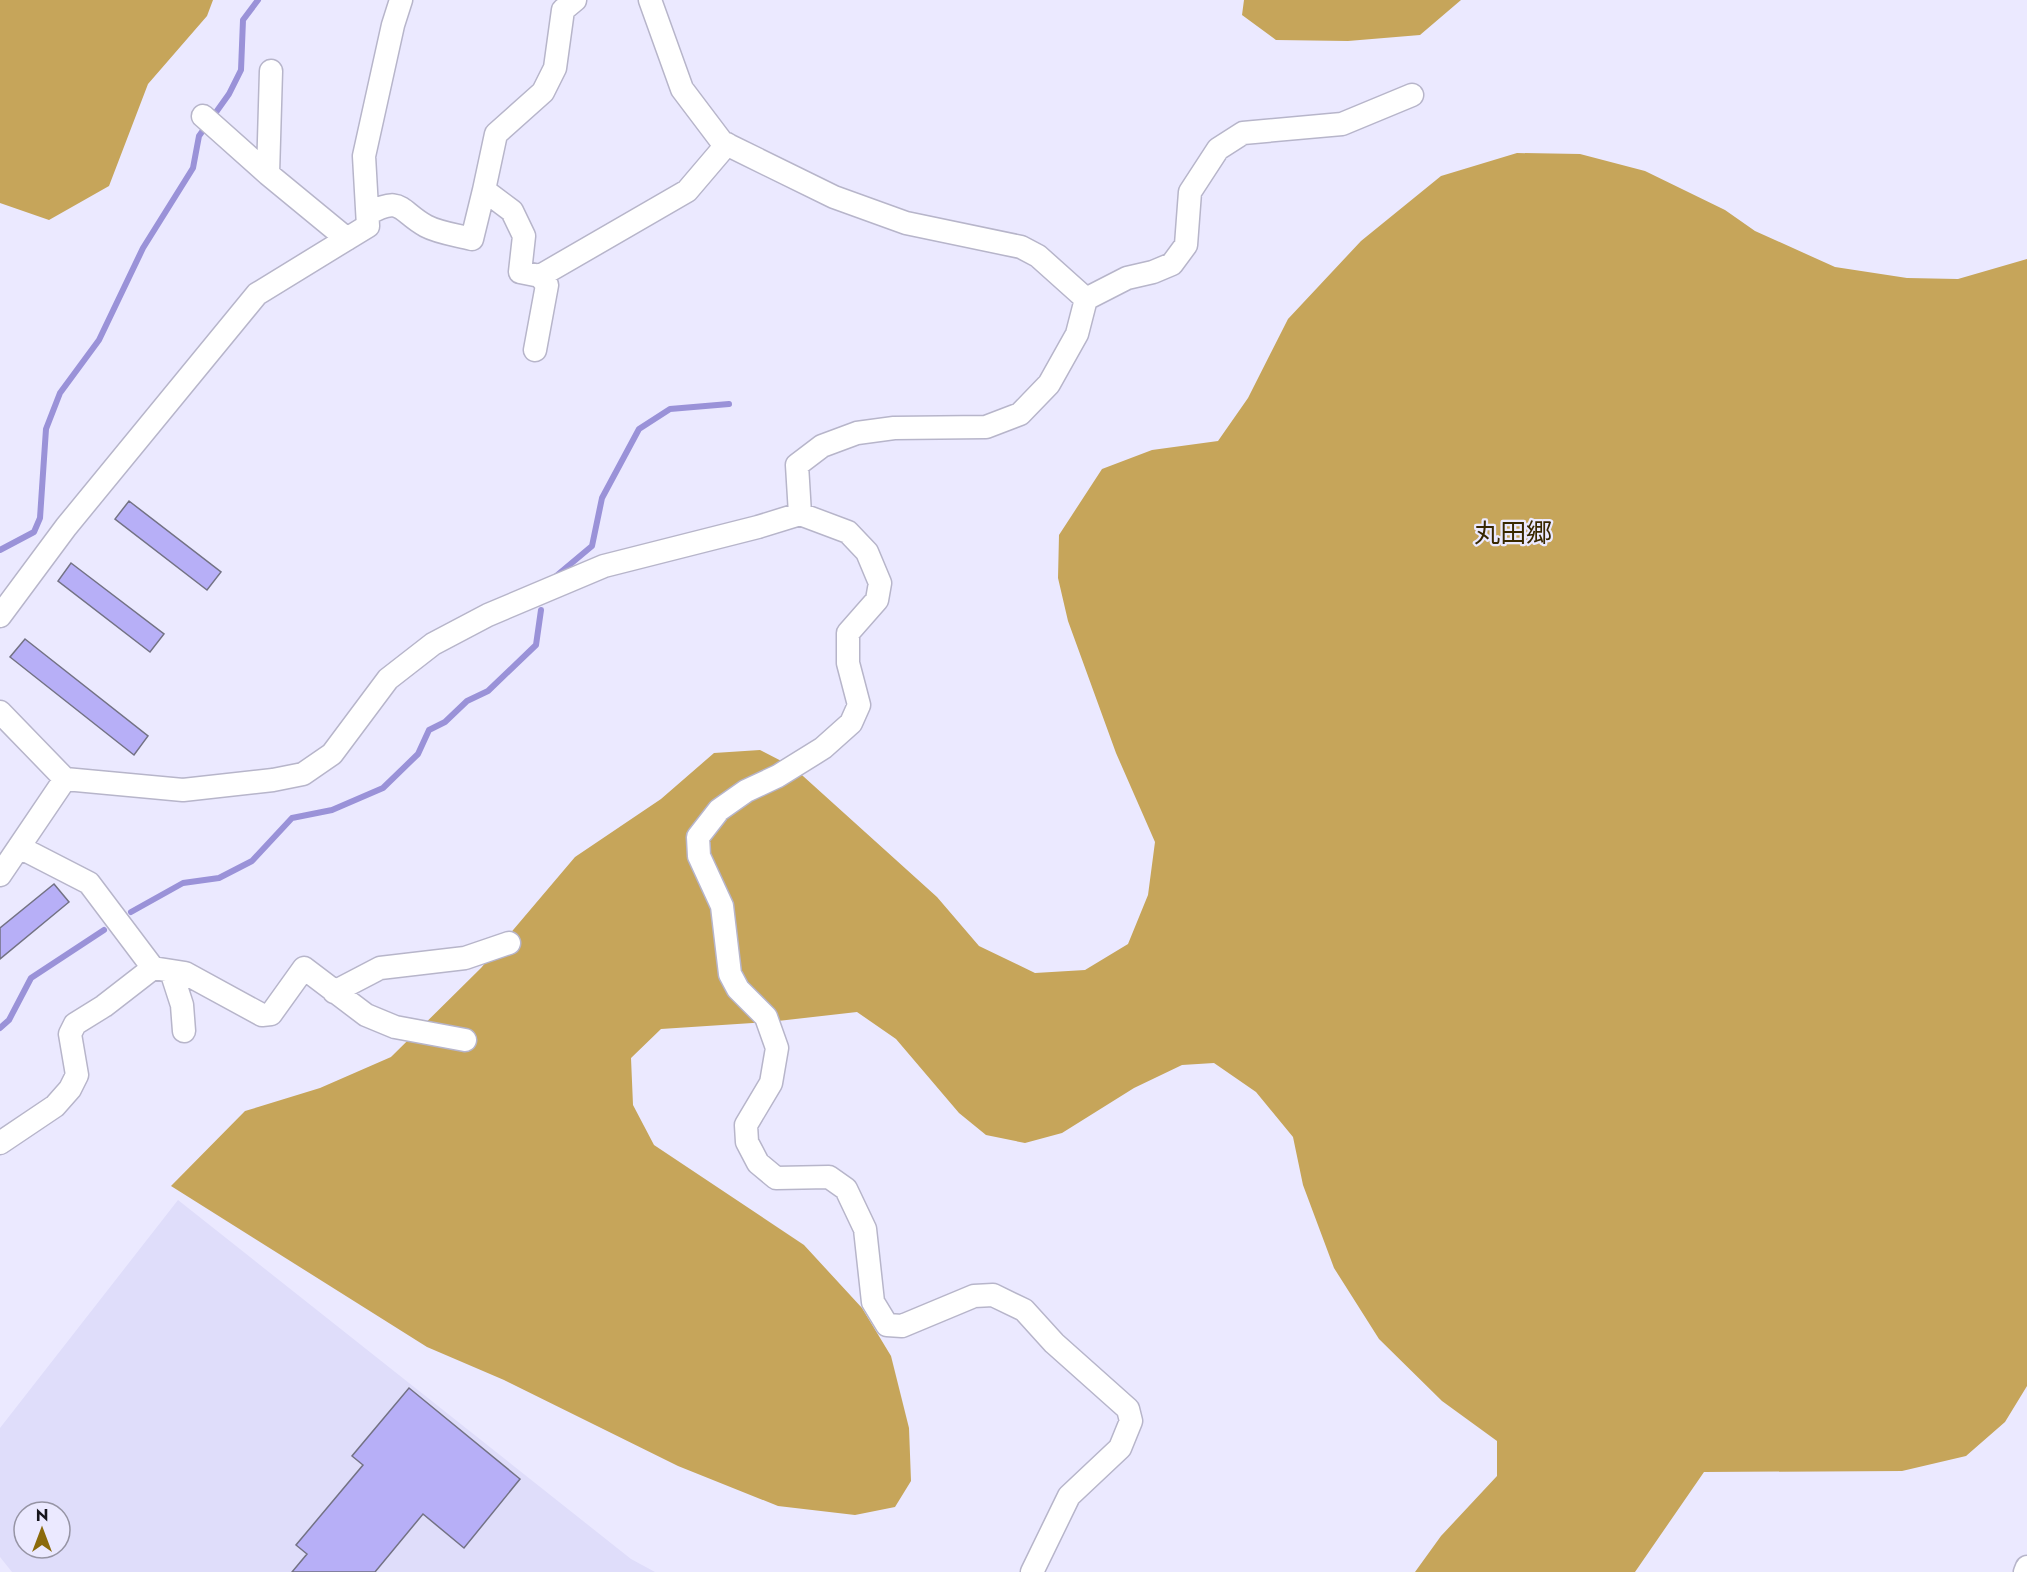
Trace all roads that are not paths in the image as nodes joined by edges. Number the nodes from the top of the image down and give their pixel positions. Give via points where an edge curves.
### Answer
1 (401, 0) edge
2 (575, 0) edge
3 (650, 0) edge
4 (271, 71) dead end
5 (1412, 95) dead end
6 (209, 122) dead end
7 (727, 144) junction
8 (268, 174) junction
9 (484, 190) junction
10 (368, 214) junction
11 (347, 239) junction
12 (540, 276) junction
13 (1086, 299) junction
14 (535, 350) dead end
15 (800, 514) junction
16 (0, 616) edge
17 (0, 712) edge
18 (65, 780) junction
19 (19, 847) junction
20 (0, 875) edge
21 (508, 943) dead end
22 (162, 969) junction
23 (334, 992) junction
24 (184, 1031) dead end
25 (465, 1040) dead end
26 (0, 1143) edge
27 (2027, 1567) edge
28 (1032, 1572) edge
29 (2025, 1572) edge

1 - 10 street via 364,156
2 - 9 street via 563,10 555,68 543,92 496,134
3 - 7 street via 682,89
4 - 8 street
5 - 13 street via 1342,124 1243,133 1234,138 1218,149 1190,192 1186,246 1172,264 1127,278
6 - 8 street
7 - 12 street via 687,191
7 - 13 street via 834,197 906,223 1021,247 1046,262
8 - 11 street
9 - 10 street via 472,239 427,226 399,206 383,205
9 - 12 street via 512,211 524,236 520,272
10 - 11 street via 368,226
11 - 16 street via 257,294 66,527
12 - 14 street via 547,285
13 - 15 street via 1077,334 1049,384 1020,414 986,427 894,428 857,433 822,446 797,465
15 - 18 street via 604,566 488,615 433,644 388,679 332,754 303,774 183,790
15 - 28 street via 848,532 867,552 880,582 877,600 848,633 848,663 859,705 851,723 823,748 719,810 698,837 699,856 722,906 730,974 738,989 766,1017 777,1048 771,1083 746,1125 747,1142 758,1163 776,1178 829,1177 846,1189 865,1229 873,1302 887,1325 902,1326 974,1296 993,1295 1024,1310 1054,1343 1128,1409 1131,1421 1120,1448 1069,1496
17 - 18 street
18 - 19 street
19 - 20 street
19 - 22 street via 89,883
21 - 23 street via 465,958 380,968
22 - 23 street via 185,973 262,1015 271,1014 304,968
22 - 24 street via 182,1005
22 - 26 street via 75,1024 70,1034 77,1075 70,1089 55,1106
23 - 25 street via 366,1015 395,1027
27 - 29 street

